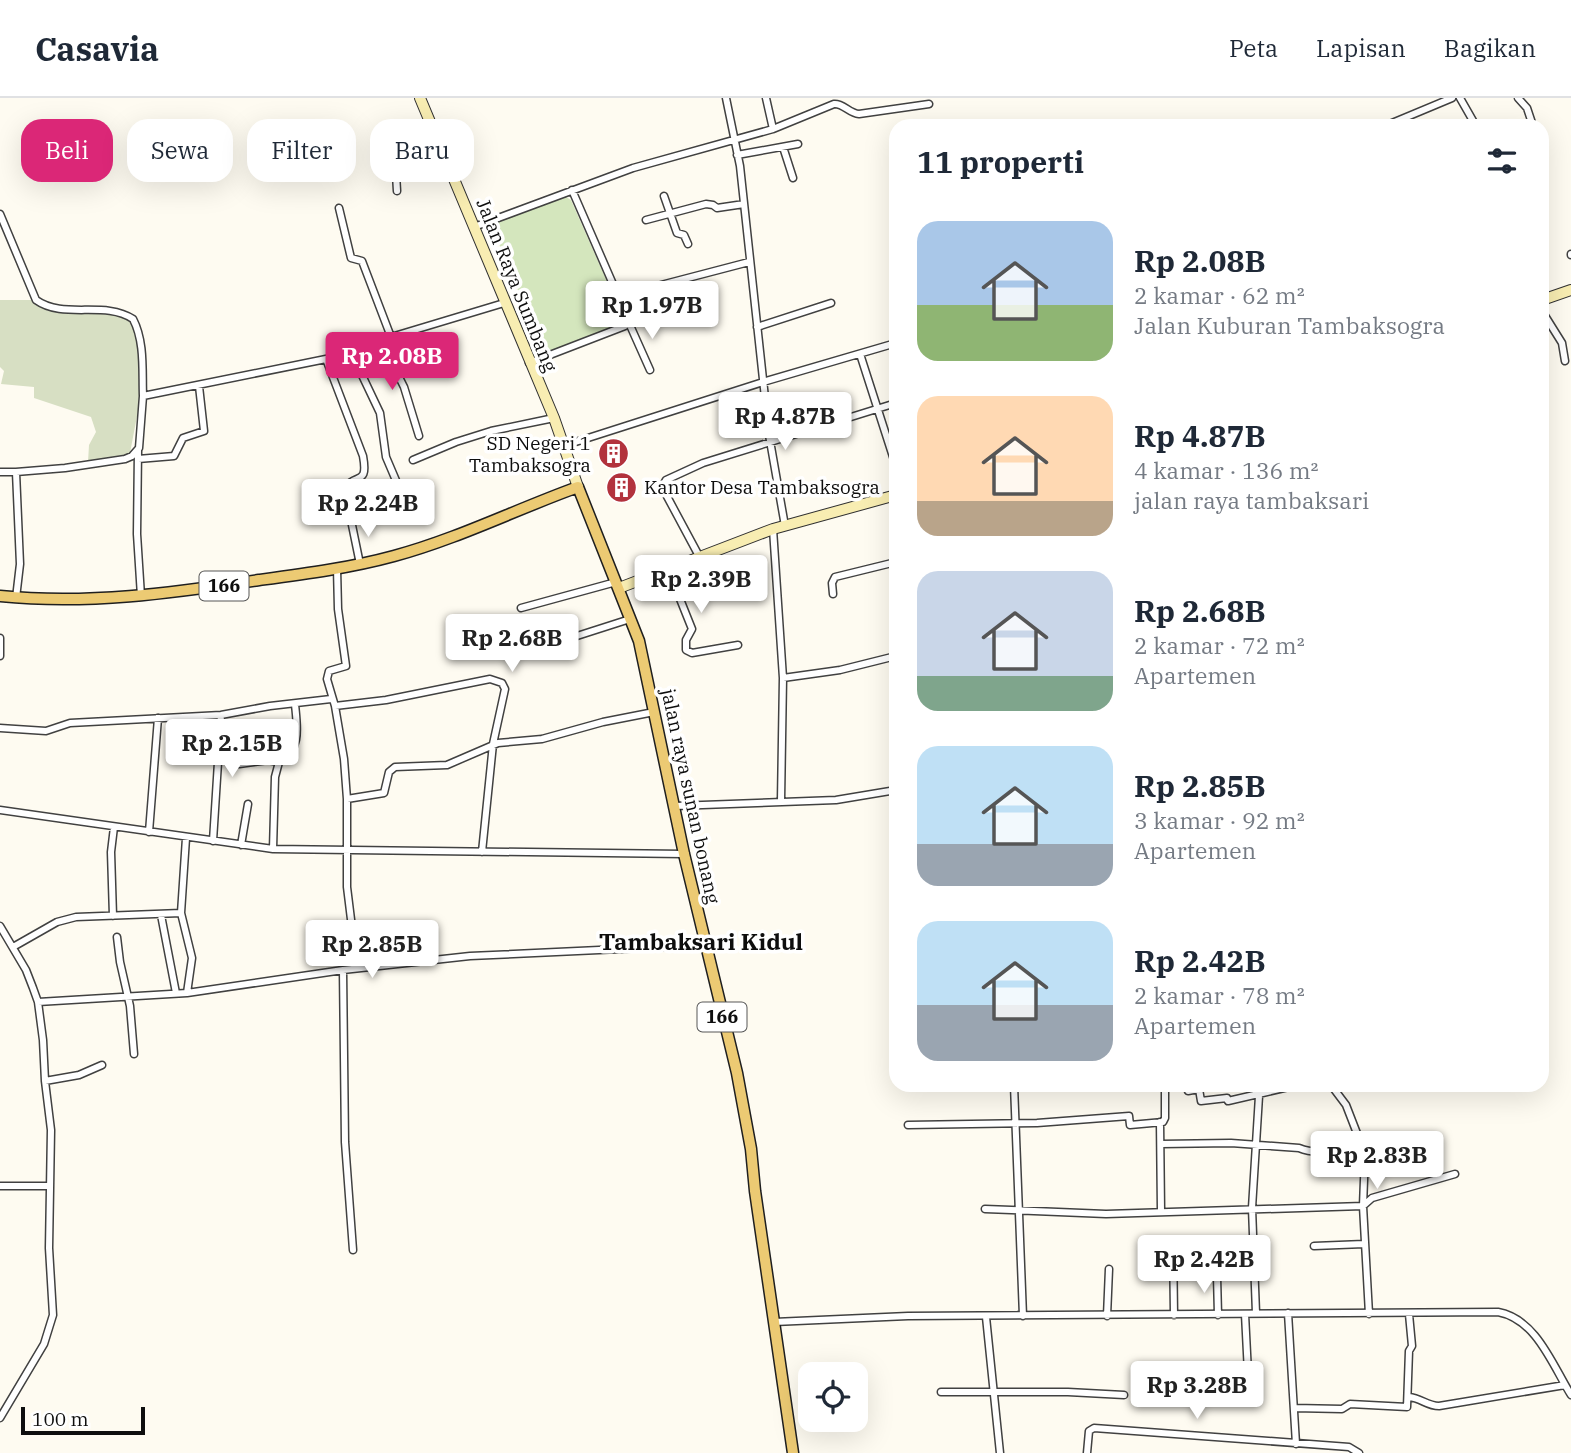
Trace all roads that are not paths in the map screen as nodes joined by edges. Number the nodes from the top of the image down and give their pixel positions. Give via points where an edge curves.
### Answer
1 (420, 98) edge
2 (726, 98) edge
3 (766, 98) edge
4 (1460, 98) edge
5 (1518, 98) edge
6 (1447, 99) edge
7 (929, 104) dead end
8 (428, 119) edge
9 (1401, 119) edge
10 (1471, 119) edge
11 (1531, 119) edge
12 (773, 129) junction
13 (733, 140) junction
14 (797, 144) dead end
15 (783, 147) junction
16 (737, 155) junction
17 (793, 178) dead end
18 (396, 182) edge
19 (454, 182) edge
20 (572, 190) junction
21 (397, 191) dead end
22 (664, 196) dead end
23 (744, 204) junction
24 (339, 208) dead end
25 (670, 213) junction
26 (0, 214) edge
27 (646, 220) dead end
28 (474, 226) junction
29 (688, 244) dead end
30 (749, 262) junction
31 (1571, 290) edge
32 (619, 296) junction
33 (1549, 298) edge
34 (504, 303) junction
35 (831, 303) dead end
36 (1549, 322) edge
37 (629, 323) junction
38 (757, 327) junction
39 (391, 337) junction
40 (381, 341) junction
41 (889, 344) edge
42 (351, 352) junction
43 (860, 354) junction
44 (326, 359) junction
45 (1565, 361) dead end
46 (529, 363) junction
47 (650, 370) dead end
48 (763, 382) junction
49 (199, 386) junction
50 (144, 396) junction
51 (889, 405) edge
52 (878, 409) junction
53 (554, 418) junction
54 (419, 436) dead end
55 (770, 441) junction
56 (889, 444) edge
57 (564, 446) junction
58 (139, 449) junction
59 (138, 459) junction
60 (413, 460) dead end
61 (0, 472) edge
62 (16, 472) junction
63 (578, 487) junction
64 (889, 497) edge
65 (409, 510) dead end
66 (785, 526) junction
67 (773, 529) junction
68 (699, 556) junction
69 (359, 564) junction
70 (889, 564) edge
71 (337, 568) junction
72 (667, 568) junction
73 (618, 585) junction
74 (833, 594) dead end
75 (0, 596) edge
76 (141, 596) junction
77 (16, 598) junction
78 (521, 608) dead end
79 (630, 619) junction
80 (0, 638) edge
81 (552, 643) dead end
82 (738, 645) dead end
83 (0, 656) edge
84 (889, 658) edge
85 (783, 678) junction
86 (333, 702) junction
87 (295, 704) junction
88 (655, 712) junction
89 (221, 715) junction
90 (158, 718) junction
91 (0, 728) edge
92 (493, 744) junction
93 (279, 762) junction
94 (239, 764) dead end
95 (889, 791) edge
96 (347, 799) junction
97 (781, 801) junction
98 (248, 804) dead end
99 (676, 806) junction
100 (0, 810) edge
101 (114, 827) junction
102 (149, 832) junction
103 (186, 838) junction
104 (213, 841) junction
105 (241, 845) junction
106 (273, 849) junction
107 (346, 851) junction
108 (482, 852) junction
109 (684, 854) junction
110 (181, 913) junction
111 (161, 915) junction
112 (113, 916) junction
113 (0, 926) edge
114 (117, 937) dead end
115 (706, 945) junction
116 (13, 947) junction
117 (357, 968) junction
118 (343, 970) junction
119 (176, 993) junction
120 (187, 993) junction
121 (128, 996) junction
122 (38, 1002) junction
123 (134, 1054) dead end
124 (102, 1065) dead end
125 (45, 1081) junction
126 (1014, 1092) edge
127 (1165, 1092) edge
128 (1200, 1092) edge
129 (1273, 1092) edge
130 (1336, 1092) edge
131 (1259, 1096) junction
132 (1160, 1122) junction
133 (1015, 1124) junction
134 (908, 1125) dead end
135 (1161, 1144) junction
136 (1363, 1144) junction
137 (1257, 1145) junction
138 (1455, 1174) dead end
139 (0, 1186) edge
140 (50, 1186) junction
141 (1363, 1206) junction
142 (1252, 1208) junction
143 (985, 1209) dead end
144 (1020, 1211) junction
145 (1161, 1212) junction
146 (1173, 1241) dead end
147 (1364, 1244) junction
148 (1314, 1246) dead end
149 (352, 1250) dead end
150 (1109, 1269) dead end
151 (1217, 1276) dead end
152 (1287, 1313) junction
153 (1245, 1314) junction
154 (1256, 1314) junction
155 (1369, 1314) junction
156 (1409, 1314) junction
157 (1174, 1315) junction
158 (1218, 1315) junction
159 (1023, 1316) junction
160 (1107, 1316) junction
161 (986, 1317) junction
162 (774, 1322) junction
163 (1248, 1373) dead end
164 (1565, 1385) junction
165 (942, 1392) dead end
166 (992, 1392) junction
167 (1124, 1395) dead end
168 (1571, 1395) edge
169 (1409, 1397) junction
170 (1294, 1408) junction
171 (0, 1418) edge
172 (1296, 1444) junction
173 (793, 1453) edge
174 (1000, 1453) edge
175 (1087, 1453) edge
176 (1359, 1453) edge

1 - 8 street, Jalan Raya Sumbang
2 - 13 street
3 - 12 street
4 - 10 street
5 - 11 street
6 - 9 street
7 - 12 street via 859,114 834,104
12 - 13 street
13 - 16 street
13 - 20 street
14 - 15 street
15 - 16 street
15 - 17 street
16 - 23 street
18 - 21 street
19 - 28 street, Jalan Raya Sumbang
20 - 28 street
20 - 32 street
22 - 25 street
23 - 25 street via 706,205
23 - 30 street
24 - 39 street via 351,258 362,261
25 - 27 street
25 - 29 street via 677,233 684,235
26 - 50 street via 36,300 54,308 115,311 134,319
28 - 34 street, Jalan Raya Sumbang
30 - 32 street
30 - 38 street
31 - 33 street
32 - 37 street
34 - 39 street
34 - 46 street, Jalan Raya Sumbang
35 - 38 street
36 - 45 street via 1562,343
37 - 46 street
37 - 47 street
38 - 48 street
39 - 40 street
40 - 42 street
40 - 54 street via 404,387
41 - 43 street
42 - 44 street
42 - 65 street via 380,413 386,457
43 - 48 street
43 - 52 street
44 - 49 street
44 - 69 street via 363,456 363,476 345,491
46 - 53 street, Jalan Raya Sumbang
48 - 55 street
48 - 57 street
49 - 50 street
49 - 59 street via 204,430 183,438 174,456
50 - 58 street
51 - 52 street
52 - 55 street
52 - 56 street
53 - 57 street, Jalan Raya Sumbang
53 - 60 street via 491,431
55 - 66 street
55 - 68 street via 663,482
57 - 63 street, Jalan Raya Sumbang
58 - 59 street
58 - 62 street via 125,460
59 - 76 street
61 - 62 street
62 - 77 street via 20,564
63 - 69 main road, 166 via 397,556
63 - 73 main road, jalan raya sunan bonang / 166
64 - 66 street
66 - 67 street
67 - 68 street
67 - 85 street
68 - 72 street
69 - 71 main road, 166
70 - 74 street via 835,577
71 - 76 main road, 166
71 - 86 street via 346,666 327,673
72 - 73 street
72 - 82 street via 692,629 685,640 686,650 692,653
73 - 78 street
73 - 79 main road, jalan raya sunan bonang / 166
75 - 77 main road, 166
76 - 77 main road, 166
79 - 81 street
79 - 88 main road, jalan raya sunan bonang / 166
80 - 83 street
84 - 85 street
85 - 97 street
86 - 87 street
86 - 92 street via 386,700 495,680 505,689
86 - 96 street
87 - 89 street
87 - 93 street via 294,748
88 - 92 street via 542,739
88 - 99 main road, jalan raya sunan bonang / 166
89 - 90 street
89 - 104 street
90 - 91 street via 70,723 46,731
90 - 102 street
92 - 96 street via 447,765 395,767 389,772 384,793
92 - 108 street
93 - 94 street
93 - 106 street
95 - 97 street via 836,800
96 - 107 street
97 - 99 street
98 - 105 street
99 - 109 main road, jalan raya sunan bonang / 166
100 - 101 street
101 - 102 street
101 - 112 street
102 - 103 street
103 - 104 street
103 - 110 street
104 - 105 street
105 - 106 street
106 - 107 street
107 - 108 street
107 - 117 street
108 - 109 street
109 - 115 main road, jalan raya sunan bonang / 166
110 - 111 street
110 - 120 street via 192,958
111 - 112 street
111 - 119 street
112 - 116 street via 64,920
113 - 116 street
114 - 121 street
115 - 117 street via 482,956
115 - 162 main road, jalan raya sunan bonang / 166 via 751,1149
116 - 122 street
117 - 118 street
118 - 120 street
118 - 149 street via 345,1142
119 - 120 street
119 - 121 street
121 - 122 street
121 - 123 street
122 - 125 street
124 - 125 street
125 - 140 street via 51,1130
126 - 133 street
127 - 132 street via 1165,1121
128 - 131 street via 1201,1101
129 - 131 street
130 - 136 street
131 - 137 street
132 - 133 street via 1130,1125 1129,1115
132 - 135 street
133 - 134 street
133 - 144 street
135 - 137 street
135 - 145 street
136 - 137 street via 1322,1153
136 - 141 street
137 - 142 street
138 - 141 street via 1372,1198
139 - 140 street
140 - 171 street via 53,1315 44,1344
141 - 142 street
141 - 147 street
142 - 145 street
142 - 154 street
143 - 144 street
144 - 145 street
144 - 159 street
146 - 157 street
147 - 148 street
147 - 155 street
150 - 160 street
151 - 158 street
152 - 154 street
152 - 155 street
152 - 170 street
153 - 154 street
153 - 158 street
153 - 163 street
155 - 156 street
156 - 164 street via 1498,1312 1515,1317 1530,1328
156 - 169 street
157 - 158 street
157 - 160 street
159 - 160 street
159 - 161 street
161 - 162 street
161 - 166 street
162 - 173 main road, jalan raya sunan bonang / 166
164 - 168 street
164 - 169 street via 1438,1406
165 - 166 street
166 - 167 street
166 - 174 street
169 - 170 street via 1404,1408 1350,1404 1342,1409
170 - 172 street
172 - 175 street via 1094,1428 1089,1431
172 - 176 street via 1349,1447

